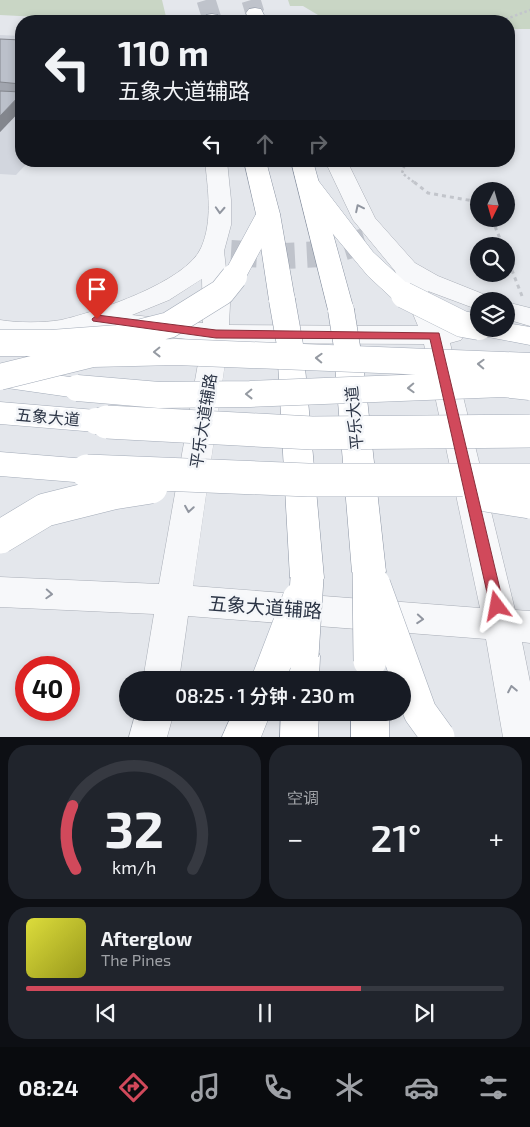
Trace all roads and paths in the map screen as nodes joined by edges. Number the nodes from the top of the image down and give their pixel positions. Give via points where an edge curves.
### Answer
1 (530, 10) edge
2 (515, 16) edge
3 (217, 167) edge
4 (256, 167) edge
5 (304, 167) edge
6 (339, 167) edge
7 (404, 167) edge
8 (309, 184) junction
9 (470, 200) edge
10 (268, 214) junction
11 (222, 256) junction
12 (405, 282) junction
13 (514, 282) edge
14 (470, 298) edge
15 (522, 310) edge
16 (97, 319) junction
17 (470, 326) edge
18 (0, 329) edge
19 (470, 330) edge
20 (216, 334) junction
21 (515, 334) edge
22 (435, 335) junction
23 (530, 336) edge
24 (0, 342) edge
25 (530, 366) edge
26 (0, 377) edge
27 (530, 387) edge
28 (0, 413) edge
29 (530, 431) edge
30 (0, 464) edge
31 (217, 478) junction
32 (530, 480) edge
33 (396, 482) junction
34 (530, 502) edge
35 (0, 538) edge
36 (369, 572) junction
37 (307, 578) junction
38 (0, 592) edge
39 (175, 600) junction
40 (516, 626) edge
41 (302, 668) edge
42 (370, 670) edge
43 (163, 671) edge
44 (271, 671) edge
45 (153, 721) edge
46 (249, 721) edge
47 (300, 721) edge
48 (370, 721) edge
49 (148, 737) edge
50 (241, 737) edge
51 (299, 737) edge
52 (370, 737) edge
53 (438, 737) edge
54 (522, 737) edge

1 - 2 path
3 -> 11 street, 平乐大道辅路
4 - 10 main road
5 - 8 main road, 平乐大道
12 -> 6 street via 371,238
7 - 9 path via 402,173 428,193
8 - 12 main road via 340,228 383,278
8 - 36 main road, 平乐大道, bridge via 341,310 348,353
10 - 11 main road
10 - 37 main road, bridge via 290,345
11 - 16 street via 160,294
11 - 20 street, 平乐大道辅路
11 - 24 main road, bridge via 222,292 169,325 118,338 51,343
12 - 14 street via 429,282
12 - 17 main road, bridge via 462,324
12 - 22 street
13 - 15 path
16 - 18 street via 59,329
16 - 20 street
19 - 22 street
20 - 22 street
20 -> 39 street, 平乐大道辅路
21 - 23 main road
22 - 40 street
25 -> 26 main road, bridge via 176,352 120,353 93,354
27 -> 26 main road, bridge via 502,384 159,395
28 - 29 main road, 五象大道, bridge via 312,433
30 - 31 main road, bridge
31 - 33 main road, bridge
31 - 35 main road, bridge via 113,492 45,510
32 - 33 main road, bridge
33 - 34 main road, bridge
36 - 42 main road, 平乐大道, bridge
36 - 53 main road, bridge via 420,712
37 - 41 main road, bridge
37 - 44 main road, bridge
38 -> 39 street, 五象大道辅路
39 -> 40 street, 五象大道辅路
39 - 43 street, 平乐大道辅路
54 -> 40 street via 511,687
45 - 49 street
46 - 50 main road
47 - 51 main road
48 - 52 main road

